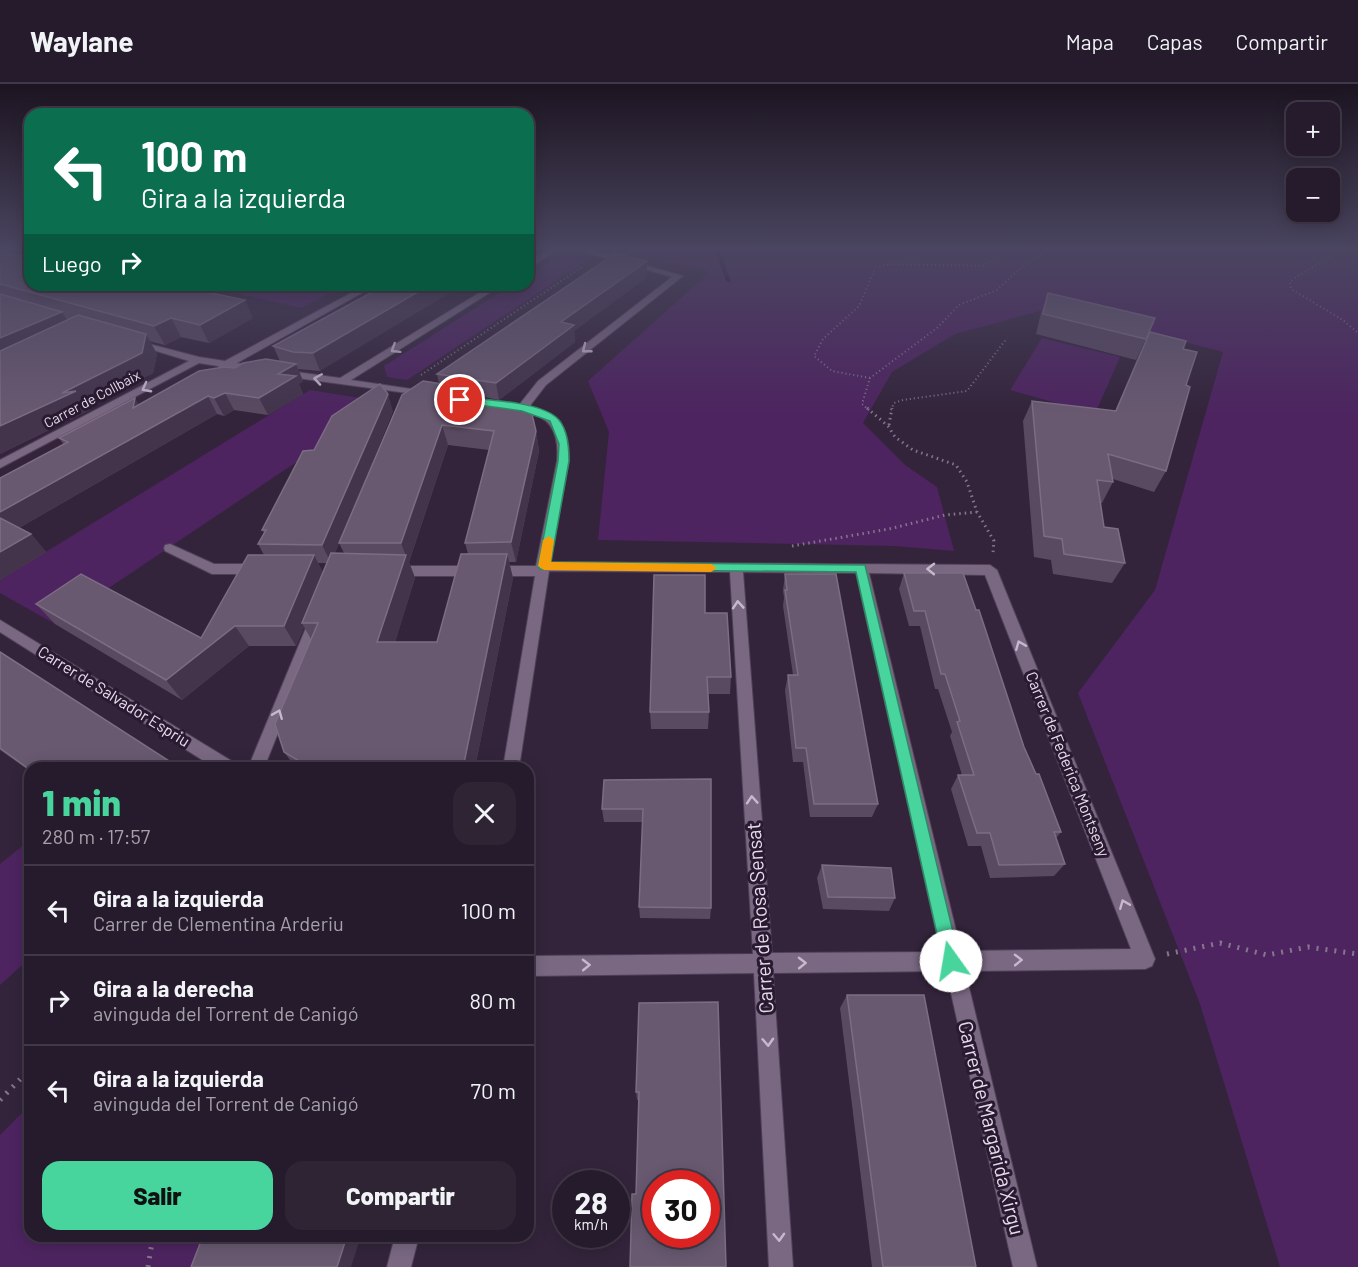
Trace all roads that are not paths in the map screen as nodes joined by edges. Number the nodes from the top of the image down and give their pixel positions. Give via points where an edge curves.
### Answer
1 (339, 303) edge
2 (469, 303) edge
3 (644, 303) edge
4 (123, 338) edge
5 (198, 360) junction
6 (225, 365) junction
7 (207, 375) edge
8 (341, 382) junction
9 (403, 391) junction
10 (440, 397) edge
11 (498, 405) edge
12 (403, 407) edge
13 (522, 408) junction
14 (0, 465) edge
15 (170, 548) dead end
16 (543, 568) junction
17 (861, 568) junction
18 (736, 569) junction
19 (269, 570) edge
20 (383, 571) edge
21 (323, 603) edge
22 (0, 625) edge
23 (219, 762) edge
24 (258, 762) edge
25 (512, 762) edge
26 (951, 961) junction
27 (763, 963) junction
28 (534, 966) edge
29 (405, 1242) edge
30 (399, 1267) edge
31 (781, 1267) edge
32 (1025, 1267) edge

1 - 6 street
2 -> 8 street
3 -> 13 street via 542,383
4 - 5 street
5 - 6 street
5 -> 14 street, Carrer de Collbaix
6 - 7 street
8 -> 6 street
8 - 9 street
9 - 10 street
9 - 12 street
11 - 13 street
13 - 16 street via 554,420 564,444
15 - 19 street via 212,569
16 - 18 street
16 - 20 street
16 - 25 street
17 - 18 street
17 - 26 street, Carrer de Margarida Xirgu
26 -> 17 street, Carrer de Federica Montseny via 1145,959 990,570
27 -> 18 street, Carrer de Rosa Sensat
24 -> 21 street
22 - 23 street, Carrer de Salvador Espriu
27 -> 26 street
26 - 32 street, Carrer de Margarida Xirgu
28 -> 27 street
27 -> 31 street, Carrer de Rosa Sensat
29 - 30 street

